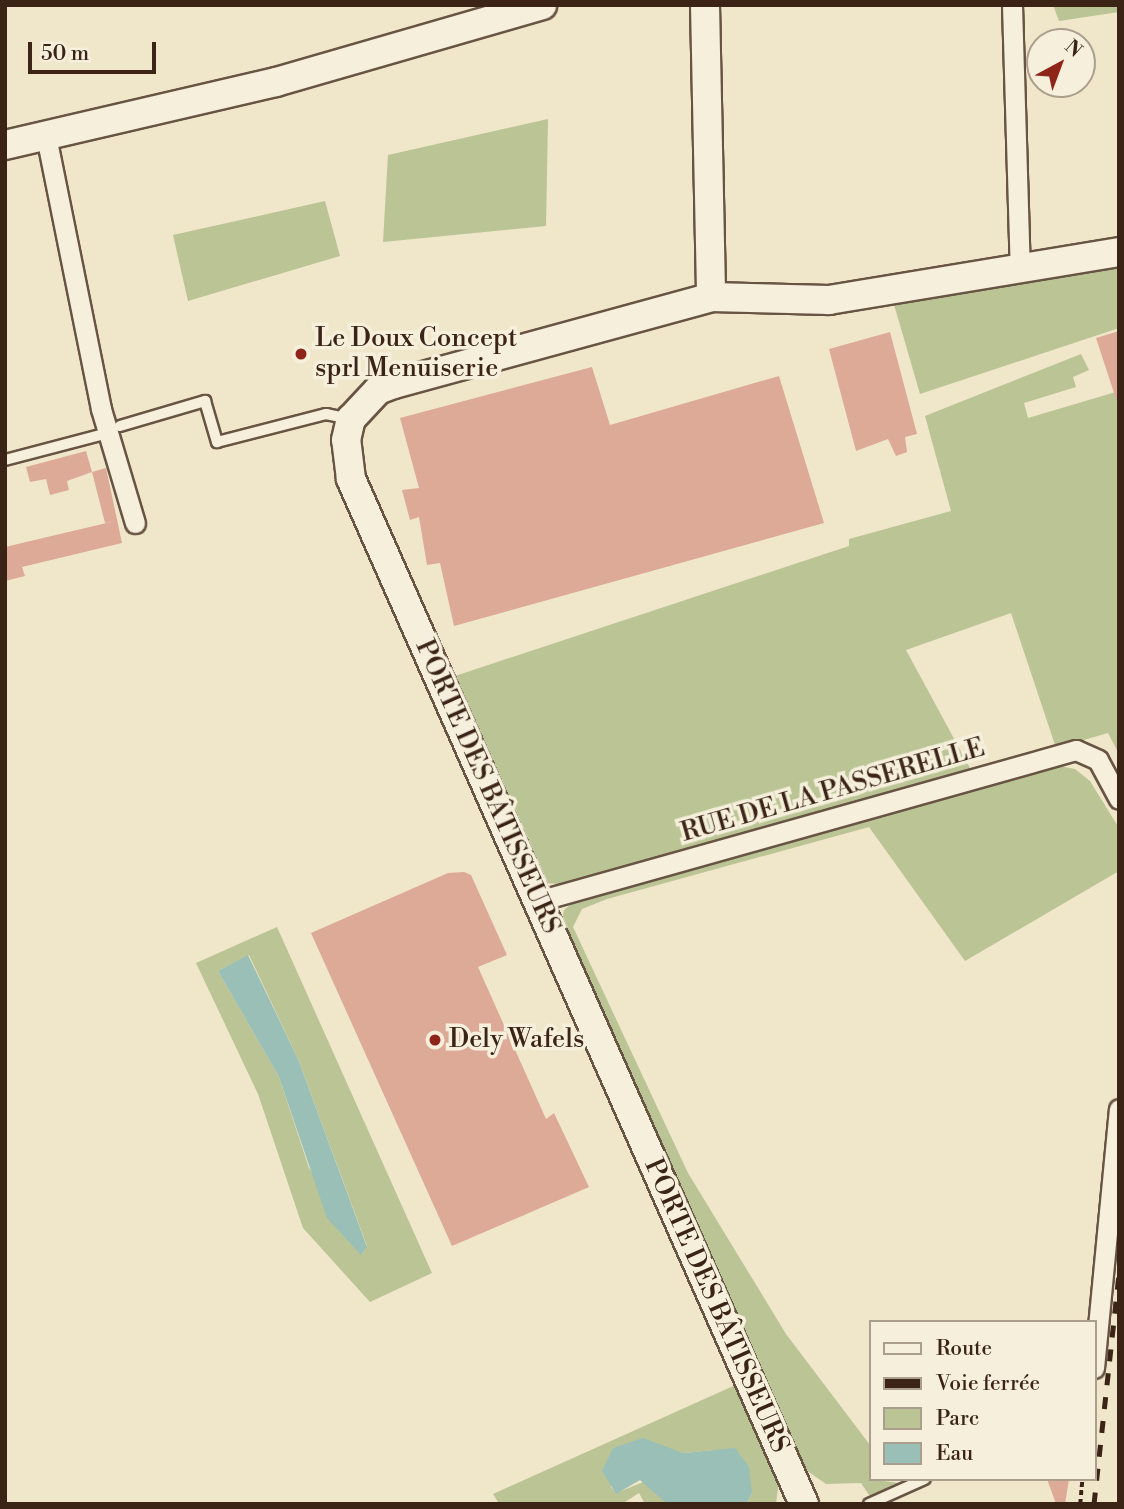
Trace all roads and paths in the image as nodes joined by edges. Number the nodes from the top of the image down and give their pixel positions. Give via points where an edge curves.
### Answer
1 (542, 5) edge
2 (705, 5) edge
3 (1012, 5) edge
4 (46, 135) junction
5 (5, 145) edge
6 (1119, 252) edge
7 (1020, 267) junction
8 (711, 297) junction
9 (351, 419) junction
10 (114, 430) junction
11 (5, 460) edge
12 (135, 523) dead end
13 (1119, 799) edge
14 (538, 901) junction
15 (1119, 1108) edge
16 (1096, 1347) edge
17 (921, 1481) edge
18 (1082, 1481) edge
19 (804, 1504) edge
20 (869, 1504) edge
21 (1080, 1504) edge

1 - 4 street via 276,82
2 - 8 street
3 - 7 street
4 - 5 street
4 - 10 street
6 - 7 street
7 - 8 street via 829,300
8 - 9 street via 394,384 378,390
9 - 10 lane via 326,414 217,442 205,401
9 - 14 street, PORTE DES BÂTISSEURS via 346,440 351,479
10 - 11 lane
10 - 12 street
13 - 14 street, RUE DE LA PASSERELLE via 1098,760 1076,750
14 - 19 street, PORTE DES BÂTISSEURS
15 - 16 street
17 - 20 lane
18 - 21 path

